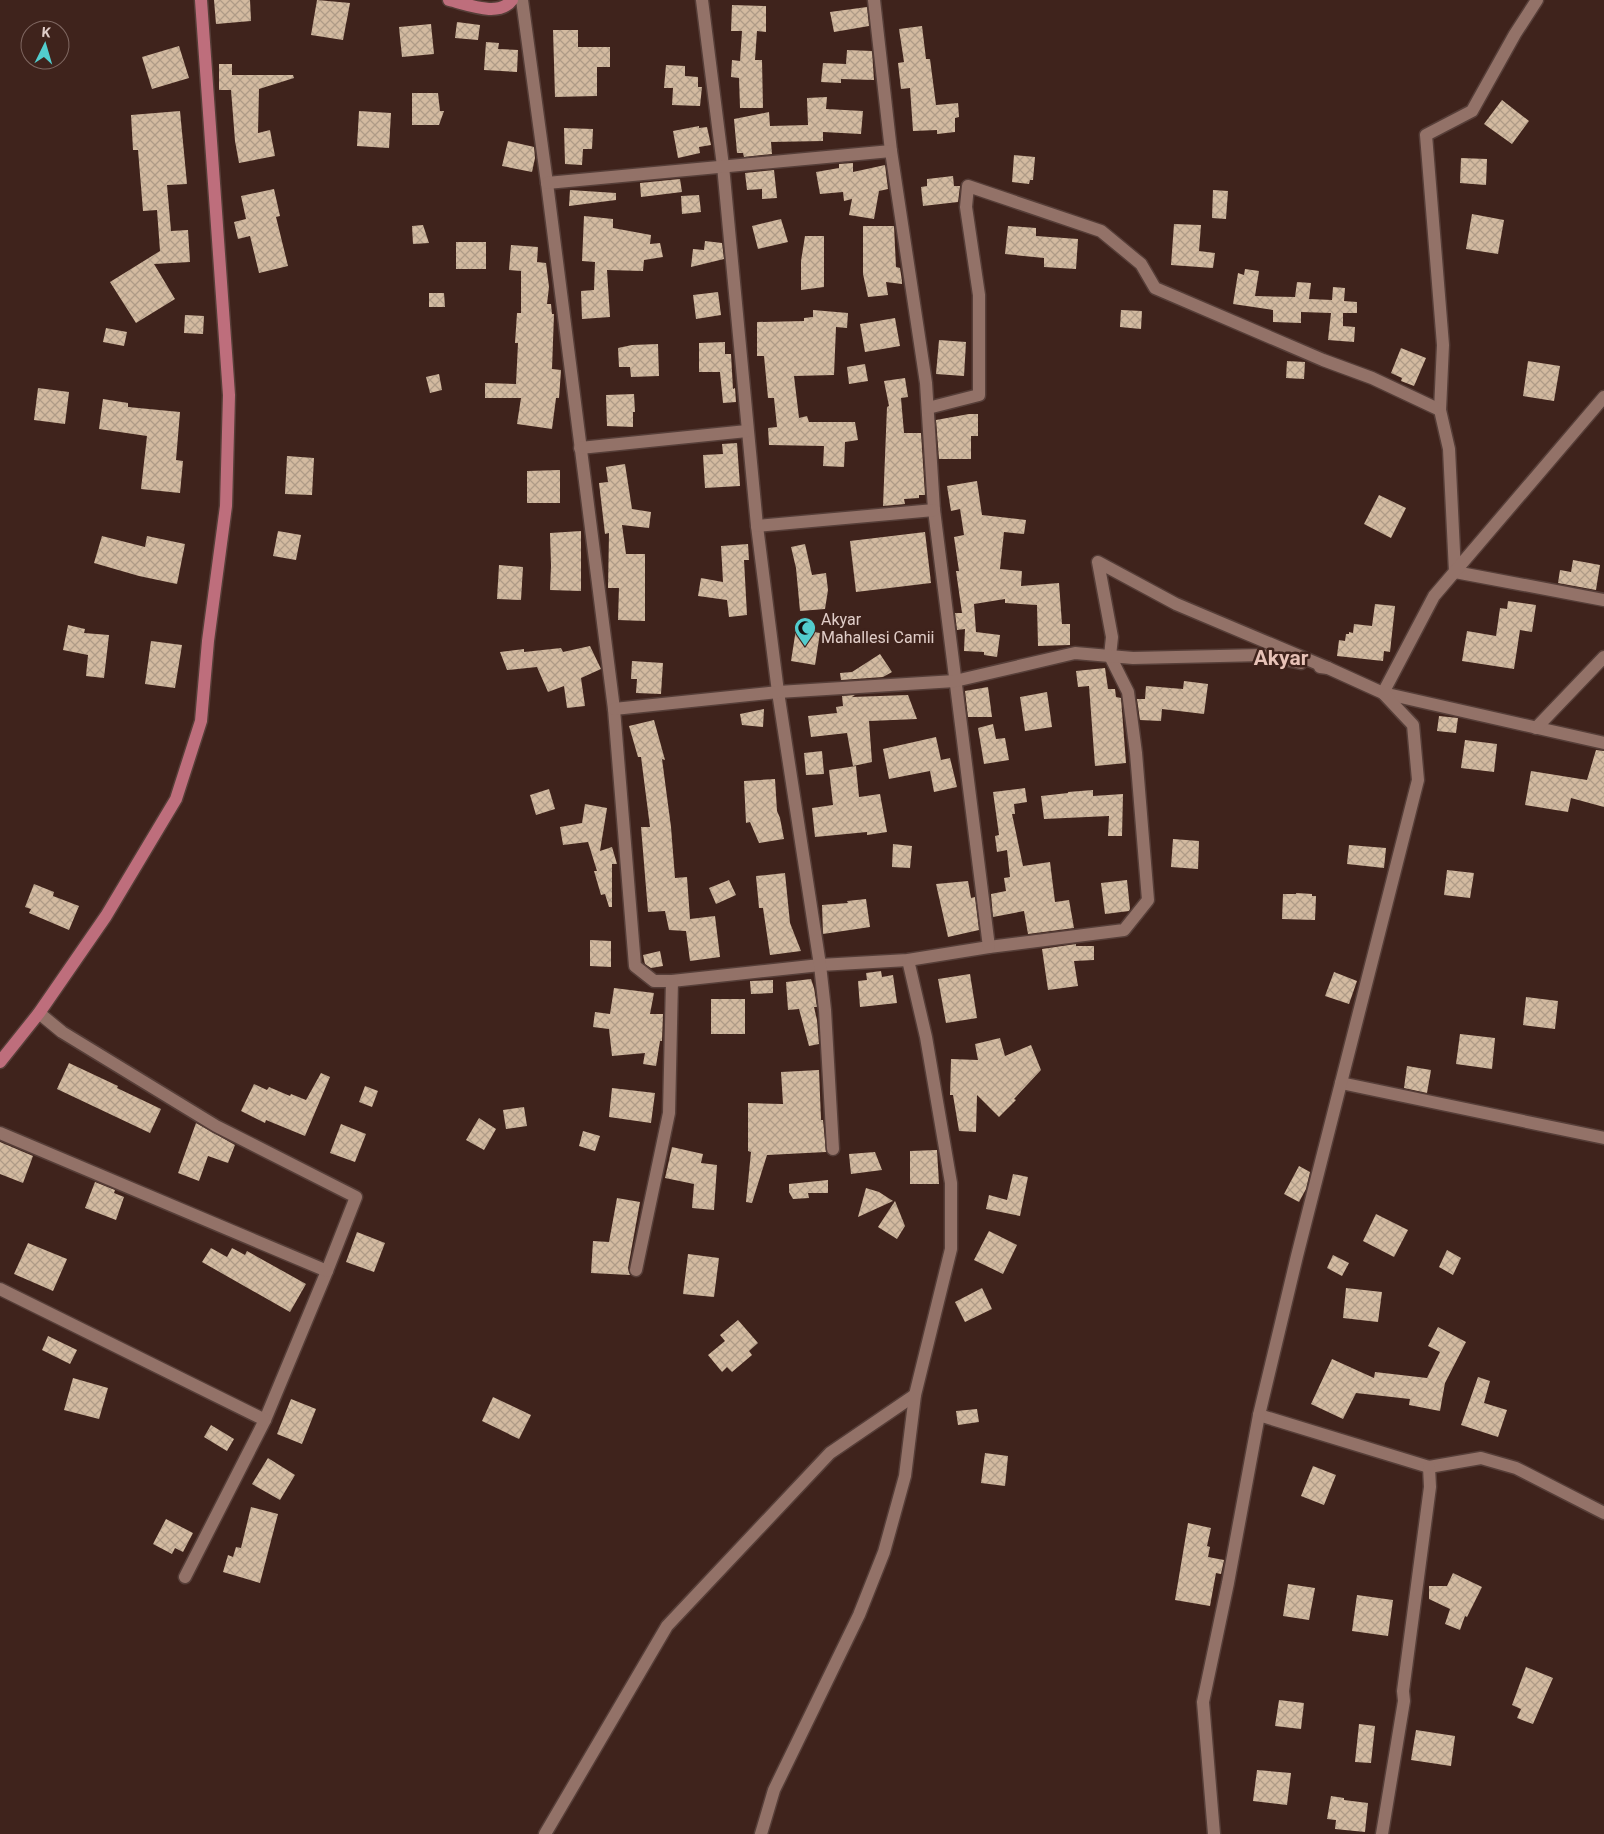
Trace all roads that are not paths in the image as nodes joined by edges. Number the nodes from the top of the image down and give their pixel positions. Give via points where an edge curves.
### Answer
1 (201, 0) edge
2 (449, 0) edge
3 (512, 0) edge
4 (522, 0) edge
5 (702, 0) edge
6 (874, 0) edge
7 (1537, 0) edge
8 (891, 150) junction
9 (723, 166) junction
10 (547, 183) junction
11 (1604, 397) edge
12 (928, 408) junction
13 (1440, 410) junction
14 (747, 431) junction
15 (580, 448) junction
16 (934, 510) junction
17 (757, 526) junction
18 (1455, 572) junction
19 (1604, 600) edge
20 (1110, 656) junction
21 (1604, 657) edge
22 (1328, 668) junction
23 (955, 681) junction
24 (778, 692) junction
25 (1383, 694) junction
26 (614, 710) junction
27 (1536, 728) junction
28 (1604, 743) edge
29 (988, 947) junction
30 (908, 960) junction
31 (820, 965) junction
32 (672, 981) junction
33 (39, 1013) junction
34 (0, 1062) edge
35 (1341, 1082) junction
36 (0, 1133) edge
37 (1604, 1138) edge
38 (833, 1149) dead end
39 (636, 1270) dead end
40 (327, 1271) junction
41 (0, 1289) edge
42 (915, 1395) junction
43 (1259, 1415) junction
44 (265, 1420) junction
45 (1429, 1467) junction
46 (1604, 1513) edge
47 (186, 1577) dead end
48 (545, 1834) edge
49 (761, 1834) edge
50 (1214, 1834) edge
51 (1382, 1834) edge

1 - 33 main road via 229,395 226,506 201,721 176,799 106,916
2 - 3 main road via 499,9
4 - 10 street
5 - 9 street
6 - 8 street
7 - 13 street via 1472,111 1426,135 1443,345
8 - 9 street
8 - 12 street
9 - 10 street
9 - 14 street
10 - 15 street
11 - 18 street
12 - 13 street via 979,395 979,295 966,207 968,186 1102,231 1141,264 1155,288 1372,378
12 - 16 street
13 - 18 street via 1450,450
14 - 15 street
14 - 17 street
15 - 26 street
16 - 17 street
16 - 23 street
17 - 24 street
18 - 19 street
18 - 25 street via 1434,596
20 - 22 street via 1263,655
20 - 22 street via 1112,636 1098,562 1176,604
20 - 23 street via 1075,653
20 - 29 street via 1128,692 1148,900 1124,930
21 - 27 street
22 - 25 street
23 - 24 street
23 - 29 street
24 - 26 street
24 - 31 street
25 - 27 street
25 - 35 street via 1413,725 1418,780
26 - 32 street via 635,966 654,981
27 - 28 street
29 - 30 street
30 - 31 street
30 - 42 street via 926,1038 951,1183 951,1250
31 - 32 street
31 - 38 street
32 - 39 street via 669,1113
33 - 34 main road
33 - 40 street via 62,1032 216,1126 356,1197
35 - 37 street
35 - 43 street
36 - 40 street
40 - 44 street
41 - 44 street
42 - 48 street via 830,1453 667,1626
42 - 49 street via 905,1476 884,1552 859,1615 774,1790
43 - 45 street
43 - 50 street via 1228,1584 1202,1702
44 - 47 street
45 - 46 street via 1481,1458 1516,1468
45 - 51 street via 1430,1487 1404,1701

